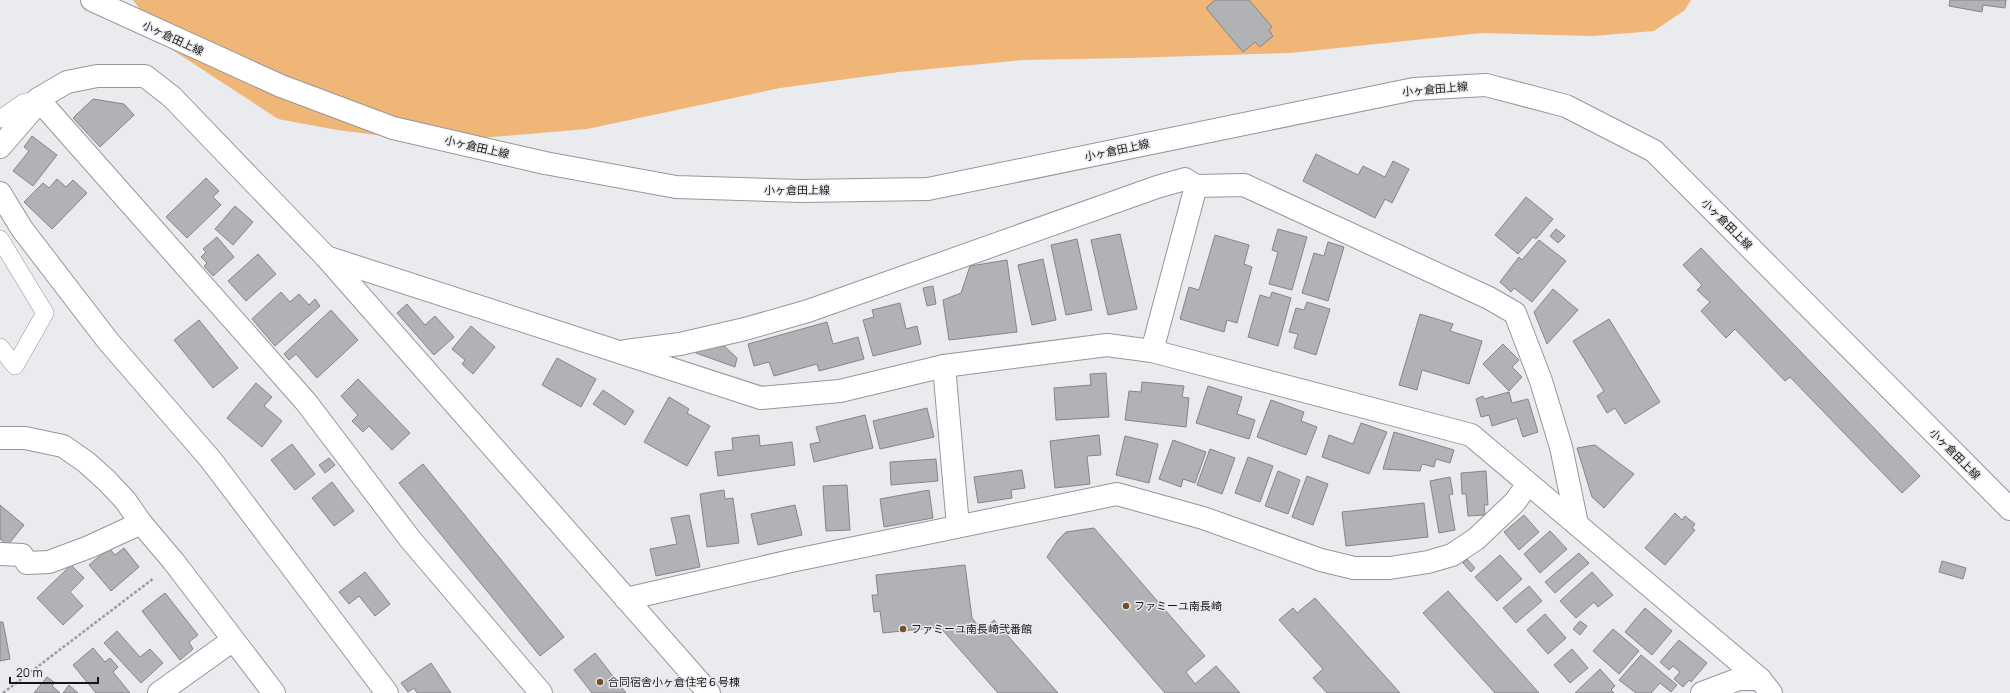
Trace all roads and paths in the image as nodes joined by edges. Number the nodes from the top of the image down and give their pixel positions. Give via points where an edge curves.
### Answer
1 (92, 0) edge
2 (38, 99) junction
3 (0, 119) edge
4 (0, 147) edge
5 (1196, 186) junction
6 (0, 193) edge
7 (0, 239) edge
8 (326, 257) junction
9 (0, 346) edge
10 (1152, 351) junction
11 (621, 352) junction
12 (944, 366) junction
13 (0, 438) edge
14 (1528, 484) junction
15 (2010, 509) edge
16 (141, 523) junction
17 (1578, 524) junction
18 (958, 526) junction
19 (0, 554) edge
20 (174, 562) junction
21 (626, 599) junction
22 (233, 640) junction
23 (1765, 686) edge
24 (3, 693) edge
25 (159, 693) edge
26 (274, 693) edge
27 (387, 693) edge
28 (541, 693) edge
29 (709, 693) edge
30 (1702, 693) edge

1 - 15 street, 小ヶ倉田上線 via 240,69 393,128 545,163 676,187 801,191 928,189 1414,89 1486,85 1566,106 1654,151
2 - 3 lane via 23,103
2 - 4 street via 32,110
2 - 8 street via 67,82 97,76 146,76 172,97
2 - 28 street via 306,402 410,539
5 - 10 street
5 - 11 street via 1185,180 1157,187 808,311 680,344
5 - 17 street via 1244,185 1490,298 1515,313 1541,381 1561,447
6 - 27 street via 22,229 89,316 211,460
7 - 9 lane via 45,313 16,366
8 - 11 street
8 - 21 street
10 - 12 street via 1107,345
10 - 14 street via 1471,435
11 - 12 street via 761,398 840,391
12 - 18 street
13 - 16 street via 25,438 63,446 106,480 125,500
14 - 17 street
14 - 18 street via 1514,503 1476,539 1452,555 1390,568 1354,568 1321,560 1204,518 1116,494
16 - 19 street via 49,562 27,563 22,555
16 - 20 street
17 - 23 street
18 - 21 street
20 - 22 street
20 - 24 path
21 - 29 street
22 - 25 street
22 - 26 street
23 - 30 street via 1739,679

